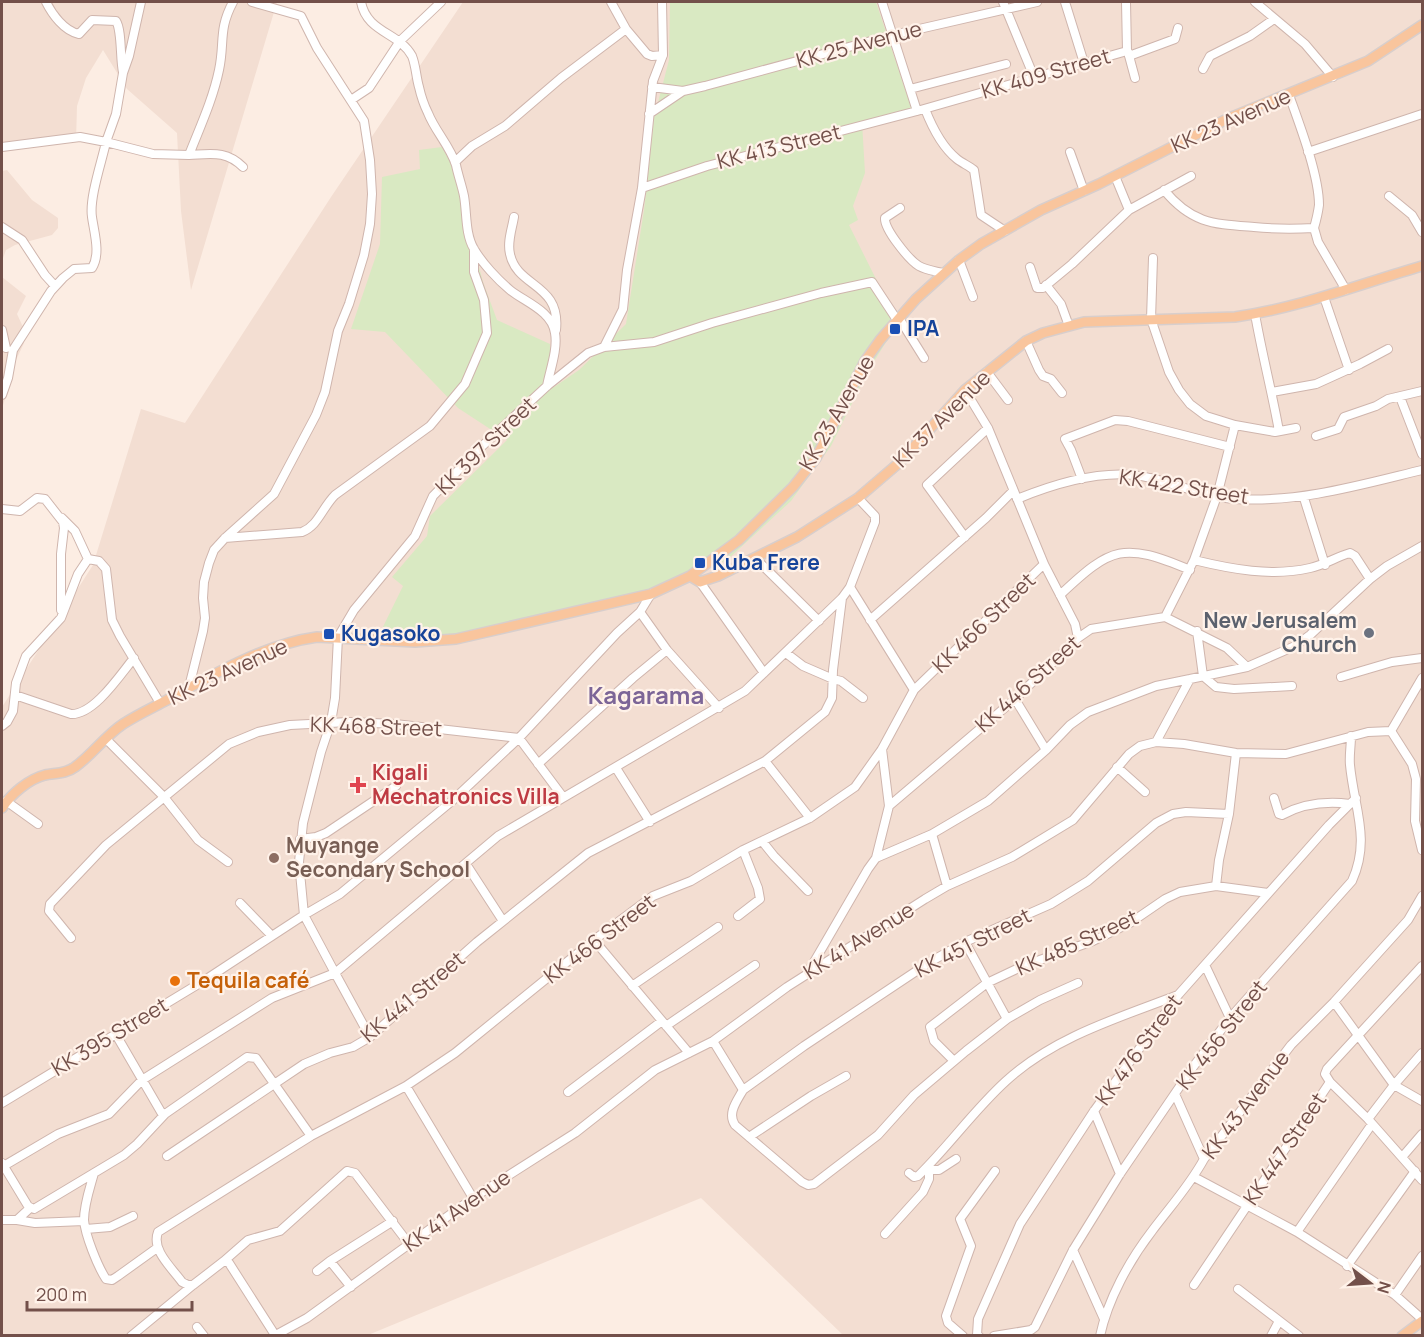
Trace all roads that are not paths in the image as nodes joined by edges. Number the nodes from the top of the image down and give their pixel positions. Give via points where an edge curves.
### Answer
1 (45, 2) edge
2 (141, 2) edge
3 (233, 2) edge
4 (252, 2) edge
5 (361, 2) edge
6 (441, 2) edge
7 (611, 2) edge
8 (662, 2) edge
9 (882, 2) edge
10 (1037, 2) edge
11 (1065, 2) edge
12 (1126, 2) edge
13 (1255, 2) edge
14 (1004, 5) edge
15 (1275, 19) junction
16 (1422, 25) edge
17 (1178, 28) dead end
18 (626, 30) junction
19 (893, 35) junction
20 (400, 41) junction
21 (1128, 53) junction
22 (663, 55) junction
23 (1084, 63) junction
24 (1006, 64) dead end
25 (1203, 69) dead end
26 (123, 73) junction
27 (1034, 77) junction
28 (1333, 77) junction
29 (1135, 78) dead end
30 (652, 87) junction
31 (910, 89) junction
32 (683, 91) junction
33 (1289, 95) junction
34 (351, 100) junction
35 (921, 110) junction
36 (649, 114) junction
37 (1422, 114) edge
38 (106, 142) junction
39 (2, 147) edge
40 (1070, 152) dead end
41 (1308, 152) junction
42 (189, 155) junction
43 (455, 162) junction
44 (243, 166) dead end
45 (1115, 176) junction
46 (1191, 176) dead end
47 (642, 188) junction
48 (1164, 190) junction
49 (1084, 191) junction
50 (1389, 196) dead end
51 (900, 208) dead end
52 (1129, 210) junction
53 (514, 217) dead end
54 (2, 227) edge
55 (1314, 228) junction
56 (1005, 231) junction
57 (1422, 232) edge
58 (474, 249) junction
59 (1153, 258) dead end
60 (959, 260) junction
61 (1422, 266) edge
62 (1030, 267) dead end
63 (943, 273) junction
64 (1046, 285) junction
65 (55, 286) junction
66 (1346, 290) junction
67 (973, 297) dead end
68 (1324, 297) junction
69 (1255, 314) junction
70 (898, 319) junction
71 (1151, 319) junction
72 (1069, 326) junction
73 (2, 330) edge
74 (556, 335) junction
75 (1026, 341) junction
76 (604, 347) junction
77 (1388, 349) dead end
78 (7, 350) edge
79 (924, 358) dead end
80 (1349, 370) junction
81 (987, 372) junction
82 (548, 386) junction
83 (965, 390) junction
84 (1422, 391) edge
85 (1272, 392) junction
86 (1062, 393) dead end
87 (2, 395) edge
88 (1400, 397) junction
89 (1008, 400) dead end
90 (1235, 425) junction
91 (988, 428) junction
92 (1296, 428) dead end
93 (1279, 431) junction
94 (1317, 436) dead end
95 (1230, 447) junction
96 (1422, 454) edge
97 (1422, 470) edge
98 (1082, 479) junction
99 (1015, 495) junction
100 (1217, 496) junction
101 (858, 498) junction
102 (1304, 498) junction
103 (2, 510) edge
104 (58, 515) junction
105 (965, 537) junction
106 (225, 538) junction
107 (1422, 546) edge
108 (755, 558) junction
109 (88, 559) junction
110 (1194, 560) junction
111 (1044, 564) junction
112 (1325, 565) junction
113 (1190, 570) junction
114 (690, 576) junction
115 (1370, 579) junction
116 (700, 582) junction
117 (850, 587) junction
118 (651, 594) junction
119 (1060, 595) junction
120 (842, 598) junction
121 (640, 612) junction
122 (1165, 616) junction
123 (61, 618) junction
124 (870, 620) junction
125 (819, 621) junction
126 (1075, 624) junction
127 (1090, 629) junction
128 (1197, 632) junction
129 (338, 637) junction
130 (1078, 638) junction
131 (667, 650) junction
132 (786, 652) junction
133 (134, 658) junction
134 (1422, 658) edge
135 (1247, 667) junction
136 (764, 673) junction
137 (1203, 676) junction
138 (1341, 677) dead end
139 (1422, 678) edge
140 (833, 679) junction
141 (1190, 679) junction
142 (1292, 686) dead end
143 (189, 687) junction
144 (914, 690) junction
145 (15, 695) junction
146 (863, 698) dead end
147 (1015, 699) junction
148 (160, 703) junction
149 (719, 708) junction
150 (331, 722) junction
151 (2, 726) edge
152 (1391, 731) junction
153 (1351, 736) junction
154 (519, 738) junction
155 (105, 739) junction
156 (1156, 742) junction
157 (882, 749) junction
158 (1046, 750) junction
159 (1236, 753) junction
160 (765, 761) junction
161 (538, 764) junction
162 (1117, 767) junction
163 (616, 768) junction
164 (396, 786) dead end
165 (1145, 792) dead end
166 (164, 797) junction
167 (563, 797) junction
168 (1274, 798) dead end
169 (1353, 801) junction
170 (4, 804) edge
171 (889, 806) junction
172 (1229, 814) junction
173 (810, 818) junction
174 (650, 822) junction
175 (38, 824) dead end
176 (932, 834) junction
177 (300, 839) junction
178 (762, 841) junction
179 (743, 850) junction
180 (1422, 850) edge
181 (876, 858) junction
182 (228, 862) dead end
183 (466, 864) junction
184 (947, 886) junction
185 (1216, 886) junction
186 (808, 891) dead end
187 (1268, 893) junction
188 (1422, 896) edge
189 (240, 903) dead end
190 (304, 915) junction
191 (738, 916) dead end
192 (504, 921) junction
193 (718, 927) dead end
194 (272, 936) junction
195 (71, 938) dead end
196 (594, 940) junction
197 (965, 942) junction
198 (755, 965) dead end
199 (1205, 965) junction
200 (1422, 966) edge
201 (335, 973) junction
202 (806, 975) junction
203 (987, 983) junction
204 (1078, 983) dead end
205 (632, 986) junction
206 (1179, 994) junction
207 (1334, 1002) junction
208 (1230, 1018) junction
209 (1007, 1019) junction
210 (664, 1024) junction
211 (115, 1034) junction
212 (1357, 1036) junction
213 (370, 1037) junction
214 (713, 1041) junction
215 (689, 1053) junction
216 (1422, 1053) edge
217 (954, 1061) junction
218 (846, 1076) dead end
219 (142, 1080) junction
220 (1330, 1082) junction
221 (274, 1084) junction
222 (1394, 1085) junction
223 (406, 1086) junction
224 (743, 1090) junction
225 (567, 1092) dead end
226 (1175, 1094) junction
227 (1422, 1101) edge
228 (2, 1103) edge
229 (1094, 1111) junction
230 (165, 1114) junction
231 (1370, 1122) junction
232 (1422, 1134) edge
233 (311, 1136) junction
234 (749, 1137) junction
235 (167, 1156) dead end
236 (1403, 1156) junction
237 (956, 1159) dead end
238 (1204, 1159) junction
239 (2, 1164) edge
240 (929, 1168) junction
241 (995, 1171) dead end
242 (1415, 1171) junction
243 (94, 1173) junction
244 (909, 1173) dead end
245 (1120, 1174) junction
246 (1194, 1177) junction
247 (1422, 1180) edge
248 (473, 1198) junction
249 (1247, 1206) junction
250 (30, 1208) junction
251 (133, 1216) dead end
252 (2, 1220) edge
253 (17, 1220) junction
254 (393, 1221) junction
255 (85, 1225) junction
256 (1298, 1232) junction
257 (885, 1234) dead end
258 (409, 1244) junction
259 (157, 1248) junction
260 (1073, 1250) junction
261 (1422, 1256) edge
262 (224, 1261) junction
263 (330, 1261) junction
264 (1347, 1266) junction
265 (317, 1270) dead end
266 (193, 1285) junction
267 (1194, 1285) dead end
268 (351, 1287) junction
269 (1238, 1289) dead end
270 (1395, 1295) junction
271 (1104, 1319) junction
272 (1422, 1320) edge
273 (1279, 1321) junction
274 (197, 1327) dead end
275 (130, 1335) edge
276 (204, 1335) edge
277 (274, 1335) edge
278 (963, 1335) edge
279 (977, 1335) edge
280 (994, 1335) edge
281 (1100, 1335) edge
282 (1271, 1335) edge
283 (1299, 1335) edge
284 (1402, 1335) edge

1 - 26 street via 72,33 78,34 92,20 116,21
2 - 26 street
3 - 42 street via 223,23 220,68
4 - 34 street via 301,16 316,48
5 - 20 street via 371,22
6 - 20 street
7 - 18 street
8 - 22 street
9 - 19 street
10 - 14 street, KK 25 Avenue
11 - 23 street
12 - 21 street, KK 409 Street
13 - 15 street
14 - 19 street, KK 25 Avenue
14 - 27 street
15 - 25 street via 1210,56
15 - 28 street via 1305,44
16 - 28 main road, KK 23 Avenue via 1368,61
17 - 21 street via 1175,39
18 - 22 street via 647,54
18 - 43 street
19 - 31 street
19 - 32 street, KK 25 Avenue
20 - 34 street via 369,88
20 - 43 street via 415,64 427,112
21 - 23 street, KK 409 Street
21 - 29 street
22 - 30 street
23 - 27 street, KK 409 Street
24 - 31 street
26 - 38 street via 116,114
27 - 35 street, KK 409 Street
28 - 33 main road, KK 23 Avenue
30 - 32 street, KK 25 Avenue
30 - 36 street
31 - 35 street
32 - 36 street, KK 25 Avenue
33 - 41 street
33 - 45 main road, KK 23 Avenue via 1227,119
34 - 106 street via 367,132 370,224 364,255 338,331 325,392 274,494
35 - 47 street, KK 413 Street via 707,166
35 - 56 street via 956,158 974,170 981,215
36 - 47 street
37 - 41 street
38 - 39 street via 80,137
38 - 42 street via 140,152
38 - 65 street via 91,216 96,262 92,268 68,272
40 - 49 street
41 - 55 street via 1319,207
42 - 44 street via 226,155
43 - 58 street
45 - 49 main road, KK 23 Avenue
45 - 52 street
46 - 48 street
47 - 76 street via 623,309
48 - 52 street
48 - 55 street via 1180,207 1211,224 1275,230
49 - 56 main road, KK 23 Avenue
50 - 57 street via 1412,215
51 - 63 street via 885,218 888,230 918,265
52 - 64 street
53 - 74 street, KK 397 Street via 509,244 512,261 551,299
54 - 65 street via 22,240
55 - 66 street
56 - 60 main road, KK 23 Avenue
58 - 74 street via 510,290 543,313 554,325
58 - 106 street via 474,272 484,300 487,333 465,384 430,426 335,495 311,529
59 - 71 street
60 - 63 main road, KK 23 Avenue
60 - 67 street
61 - 66 main road, KK 37 Avenue
62 - 64 street via 1037,288
63 - 70 main road, KK 23 Avenue
64 - 72 street via 1061,304
65 - 78 street
66 - 68 main road, KK 37 Avenue
68 - 69 main road, KK 37 Avenue
68 - 80 street
69 - 71 main road, KK 37 Avenue
69 - 85 street
70 - 76 street via 872,282 654,342
70 - 79 street
70 - 114 main road, KK 23 Avenue via 865,361 816,458 793,487 739,540
71 - 72 main road, KK 37 Avenue
71 - 90 street via 1169,372 1190,404 1206,416
72 - 75 main road, KK 37 Avenue
73 - 78 street
74 - 82 street, KK 397 Street
75 - 81 main road, KK 37 Avenue
75 - 86 street via 1043,376 1051,379
76 - 82 street via 588,353
77 - 80 street
78 - 87 street via 8,378
80 - 85 street via 1316,384
81 - 83 main road, KK 37 Avenue
81 - 89 street
82 - 129 street, KK 397 Street via 433,496 415,536 354,610
83 - 91 street
83 - 101 main road, KK 37 Avenue via 900,462
84 - 88 street
85 - 93 street
88 - 94 street via 1344,417 1338,429
88 - 96 street
90 - 93 street
90 - 95 street
91 - 99 street
91 - 105 street via 927,485
92 - 93 street
95 - 98 street via 1115,420 1065,439
95 - 100 street
97 - 102 street, KK 422 Street
98 - 99 street, KK 422 Street
98 - 100 street, KK 422 Street via 1121,473
99 - 105 street
99 - 111 street
100 - 102 street, KK 422 Street
100 - 110 street
101 - 108 main road, KK 37 Avenue
101 - 117 street, KK 441 Street via 875,516 875,522
102 - 112 street
103 - 104 street via 20,511 41,498 48,500
104 - 109 street via 75,531
104 - 123 street via 64,528
105 - 124 street
106 - 143 street via 214,550 204,582 205,618
107 - 115 street
108 - 116 main road, KK 37 Avenue
108 - 125 street
109 - 123 street via 74,581
109 - 133 street via 99,561 106,569 112,620
110 - 112 street via 1232,570 1298,571
110 - 113 street
111 - 119 street
111 - 144 street, KK 466 Street
112 - 115 street via 1350,554
113 - 119 street via 1139,552 1111,555
113 - 122 street
114 - 116 main road
114 - 118 main road, KK 23 Avenue
115 - 135 street via 1295,646
116 - 136 street
117 - 120 street, KK 441 Street
117 - 124 street
118 - 121 street, KK 395 Street
118 - 129 main road, KK 23 Avenue via 456,639 415,642
119 - 126 street
120 - 125 street
120 - 140 street, KK 441 Street
121 - 131 street
121 - 154 street, KK 395 Street
122 - 127 street, KK 446 Street
122 - 128 street
123 - 145 street via 26,656
124 - 144 street
125 - 132 street
126 - 127 street
126 - 130 street
127 - 130 street, KK 446 Street
128 - 135 street via 1227,648
128 - 137 street
129 - 143 main road, KK 23 Avenue via 303,639 265,651
129 - 150 street, KK 397 Street
130 - 147 street, KK 446 Street
131 - 149 street
131 - 161 street
132 - 136 street
132 - 140 street via 803,666
133 - 145 street via 96,702 78,714
133 - 148 street
134 - 138 street
135 - 137 street
136 - 149 street
137 - 141 street
137 - 142 street via 1216,687
139 - 152 street
140 - 146 street via 845,683
140 - 160 street, KK 441 Street via 832,698 825,712
141 - 156 street
141 - 158 street via 1156,686 1088,712
143 - 148 main road, KK 23 Avenue
144 - 157 street, KK 466 Street
145 - 151 street via 11,717
147 - 158 street
147 - 171 street, KK 446 Street
148 - 155 main road, KK 23 Avenue
149 - 163 street
150 - 154 street, KK 468 Street via 395,724
150 - 166 street, KK 468 Street via 290,725 229,744
150 - 177 street, KK 397 Street
152 - 153 street
152 - 180 street via 1412,764 1416,779 1415,821
153 - 159 street via 1286,754
153 - 169 street, KK 456 Street
154 - 161 street
154 - 190 street, KK 395 Street via 367,873
155 - 166 street
155 - 170 main road, KK 23 Avenue via 75,768 27,783
156 - 159 street
156 - 162 street, KK 41 Avenue via 1140,746
157 - 171 street
157 - 173 street, KK 466 Street via 855,787
158 - 176 street via 988,801
159 - 172 street
160 - 173 street
160 - 174 street, KK 441 Street
161 - 167 street
162 - 165 street
162 - 184 street, KK 41 Avenue via 1073,820 1012,857
163 - 167 street
163 - 174 street
164 - 177 street via 326,832
166 - 182 street via 198,840
166 - 195 street, KK 468 Street via 105,845 50,904 49,911
167 - 183 street via 498,836
168 - 169 street via 1282,815 1308,804
169 - 187 street, KK 476 Street
169 - 208 street, KK 456 Street via 1362,850 1352,881
170 - 175 street
171 - 181 street
172 - 185 street
172 - 197 street, KK 451 Street via 1173,814 1156,823 1079,887 1051,904
173 - 178 street, KK 466 Street
174 - 192 street, KK 441 Street via 588,853
176 - 181 street
176 - 184 street
177 - 190 street, KK 397 Street
178 - 179 street, KK 466 Street
178 - 186 street
179 - 191 street via 760,899
179 - 196 street, KK 466 Street via 691,880 653,896
181 - 202 street
183 - 192 street
183 - 201 street
184 - 202 street, KK 41 Avenue
185 - 187 street, KK 485 Street
185 - 203 street, KK 485 Street via 1180,892 1130,923
187 - 199 street, KK 476 Street
188 - 207 street, KK 43 Avenue via 1408,920
189 - 194 street
190 - 194 street, KK 395 Street
190 - 201 street, KK 397 Street
192 - 213 street, KK 441 Street
193 - 205 street
194 - 211 street, KK 395 Street
196 - 205 street
196 - 223 street, KK 466 Street via 476,1037
197 - 203 street
197 - 224 street, KK 451 Street via 875,998
198 - 210 street
199 - 206 street, KK 476 Street
199 - 208 street
200 - 212 street, KK 447 Street
201 - 213 street, KK 397 Street
201 - 219 street via 272,998
202 - 214 street, KK 41 Avenue
203 - 209 street
203 - 217 street, KK 485 Street via 932,1026 934,1041
204 - 209 street
205 - 210 street
206 - 229 street, KK 476 Street
206 - 240 street via 1092,1028 1023,1067 960,1129
207 - 212 street
207 - 238 street, KK 43 Avenue via 1292,1045
208 - 226 street, KK 456 Street
209 - 217 street
210 - 215 street
210 - 225 street
211 - 219 street
211 - 228 street, KK 395 Street
212 - 220 street, KK 447 Street via 1327,1069 1325,1074
212 - 222 street
213 - 221 street, KK 441 Street via 304,1064
214 - 215 street, KK 41 Avenue
214 - 224 street
215 - 248 street, KK 41 Avenue via 655,1070 575,1133
216 - 222 street
217 - 234 street via 914,1095 878,1135 814,1184 802,1182
218 - 234 street
219 - 230 street
219 - 239 street via 109,1114 58,1134
220 - 231 street
220 - 249 street, KK 447 Street
221 - 230 street via 256,1058 247,1057
221 - 233 street
221 - 235 street, KK 441 Street
222 - 227 street
222 - 231 street
223 - 233 street, KK 466 Street
223 - 248 street
224 - 234 street via 731,1116
226 - 238 street
226 - 245 street, KK 456 Street
229 - 245 street
229 - 279 street, KK 476 Street via 1020,1224 978,1319
230 - 243 street via 137,1144
231 - 236 street
231 - 256 street
232 - 236 street
233 - 259 street, KK 466 Street via 158,1232
236 - 242 street
237 - 240 street via 939,1170
238 - 246 street, KK 43 Avenue
239 - 250 street
240 - 244 street via 917,1177
240 - 257 street via 929,1179 922,1192
241 - 278 street via 960,1219 971,1246 946,1316 948,1323
242 - 247 street
242 - 264 street
243 - 250 street
243 - 255 street
245 - 260 street, KK 456 Street
246 - 249 street
246 - 271 street, KK 43 Avenue via 1150,1232
248 - 258 street, KK 41 Avenue
249 - 256 street
249 - 267 street, KK 447 Street
250 - 253 street
251 - 255 street via 110,1227
252 - 253 street
253 - 255 street
254 - 258 street
254 - 262 street via 355,1173 347,1171 280,1231 248,1240
254 - 263 street
255 - 259 street via 106,1279 112,1280
256 - 264 street
258 - 268 street, KK 41 Avenue
259 - 266 street via 183,1281
260 - 271 street
260 - 280 street, KK 456 Street via 1035,1328
261 - 270 street
262 - 266 street
262 - 277 street via 229,1263
263 - 265 street
263 - 268 street
264 - 270 street
266 - 275 street
268 - 277 street, KK 41 Avenue via 307,1318
269 - 273 street
270 - 272 street
271 - 281 street, KK 43 Avenue
272 - 284 main road
273 - 282 street
273 - 283 street
274 - 276 street

